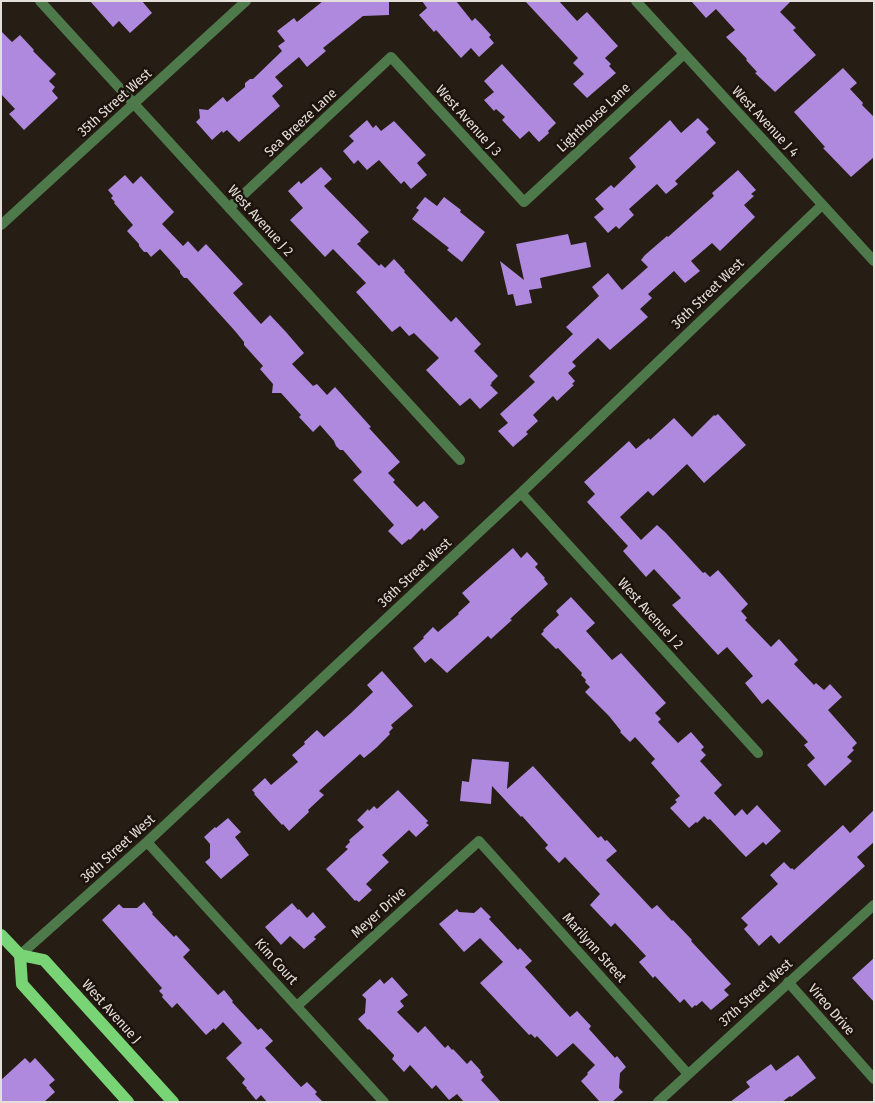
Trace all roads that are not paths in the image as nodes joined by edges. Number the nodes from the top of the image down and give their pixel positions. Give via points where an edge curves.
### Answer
1 (40, 1) edge
2 (246, 1) edge
3 (636, 1) edge
4 (684, 54) junction
5 (392, 57) joint
6 (135, 104) junction
7 (524, 202) joint
8 (822, 205) junction
9 (229, 208) junction
10 (1, 225) edge
11 (874, 261) edge
12 (460, 460) dead end
13 (521, 493) junction
14 (758, 753) dead end
15 (147, 842) junction
16 (479, 842) joint
17 (874, 905) edge
18 (1, 935) edge
19 (20, 955) junction
20 (788, 982) junction
21 (298, 1006) junction
22 (688, 1074) junction
23 (874, 1079) edge
24 (128, 1102) edge
25 (173, 1102) edge
26 (384, 1102) edge
27 (658, 1102) edge

1 - 6 street, West Avenue J 2
2 - 6 street, 35th Street West
3 - 4 street, West Avenue J 4
4 - 7 street, Lighthouse Lane
4 - 8 street, West Avenue J 4
5 - 7 street, West Avenue J 3
5 - 9 street, Sea Breeze Lane
6 - 9 street, West Avenue J 2
6 - 10 street, 35th Street West
8 - 11 street, West Avenue J 4
8 - 13 street, 36th Street West
9 - 12 street, West Avenue J 2
13 - 14 street, West Avenue J 2
13 - 15 street, 36th Street West
15 - 19 street, 36th Street West
15 - 21 street, Kim Court
16 - 21 street, Meyer Drive
16 - 22 street, Marilynn Street
17 - 20 street, 37th Street West
18 - 19 main road
19 - 24 main road via 22,984
19 - 25 main road, West Avenue J via 44,960
20 - 22 street, 37th Street West
20 - 23 street, Vireo Drive
21 - 26 street, Kim Court
22 - 27 street, 37th Street West

